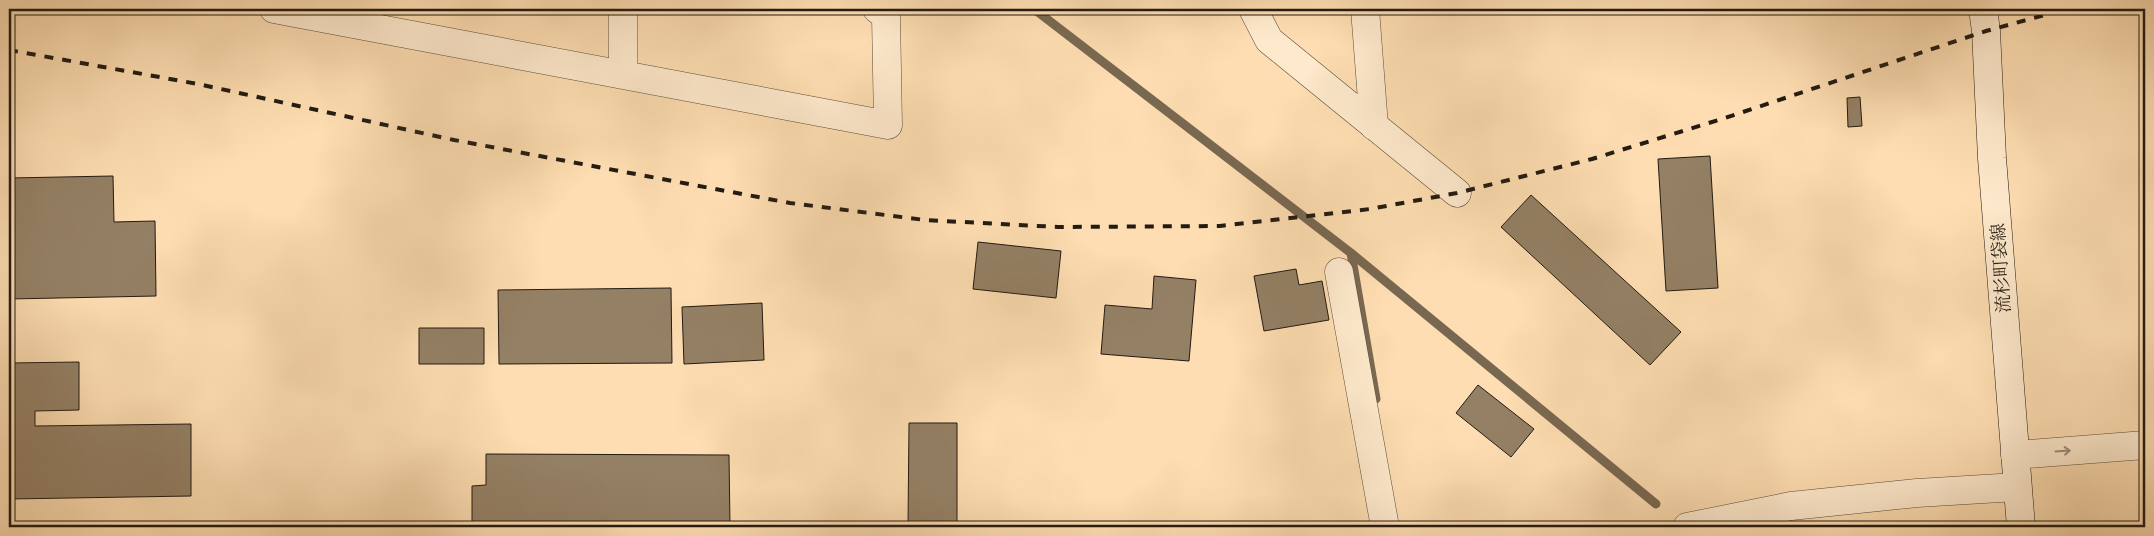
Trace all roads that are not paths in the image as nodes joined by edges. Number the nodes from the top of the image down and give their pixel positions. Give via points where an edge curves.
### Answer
1 (274, 9) edge
2 (623, 9) edge
3 (876, 9) edge
4 (1253, 9) edge
5 (1365, 9) edge
6 (1983, 9) edge
7 (623, 75) junction
8 (1374, 126) junction
9 (1457, 193) dead end
10 (1340, 272) dead end
11 (2145, 444) edge
12 (2015, 455) junction
13 (2018, 487) junction
14 (1385, 527) edge
15 (1687, 527) edge
16 (2021, 527) edge

1 - 7 street
2 - 7 street
3 - 7 street via 886,16 888,125
4 - 8 street via 1269,40
5 - 8 street
6 - 12 street, 流杉町袋線
8 - 9 street
10 - 14 street
12 -> 11 street
12 - 13 street, 流杉町袋線
13 - 15 street via 1791,506
13 - 16 street, 流杉町袋線

